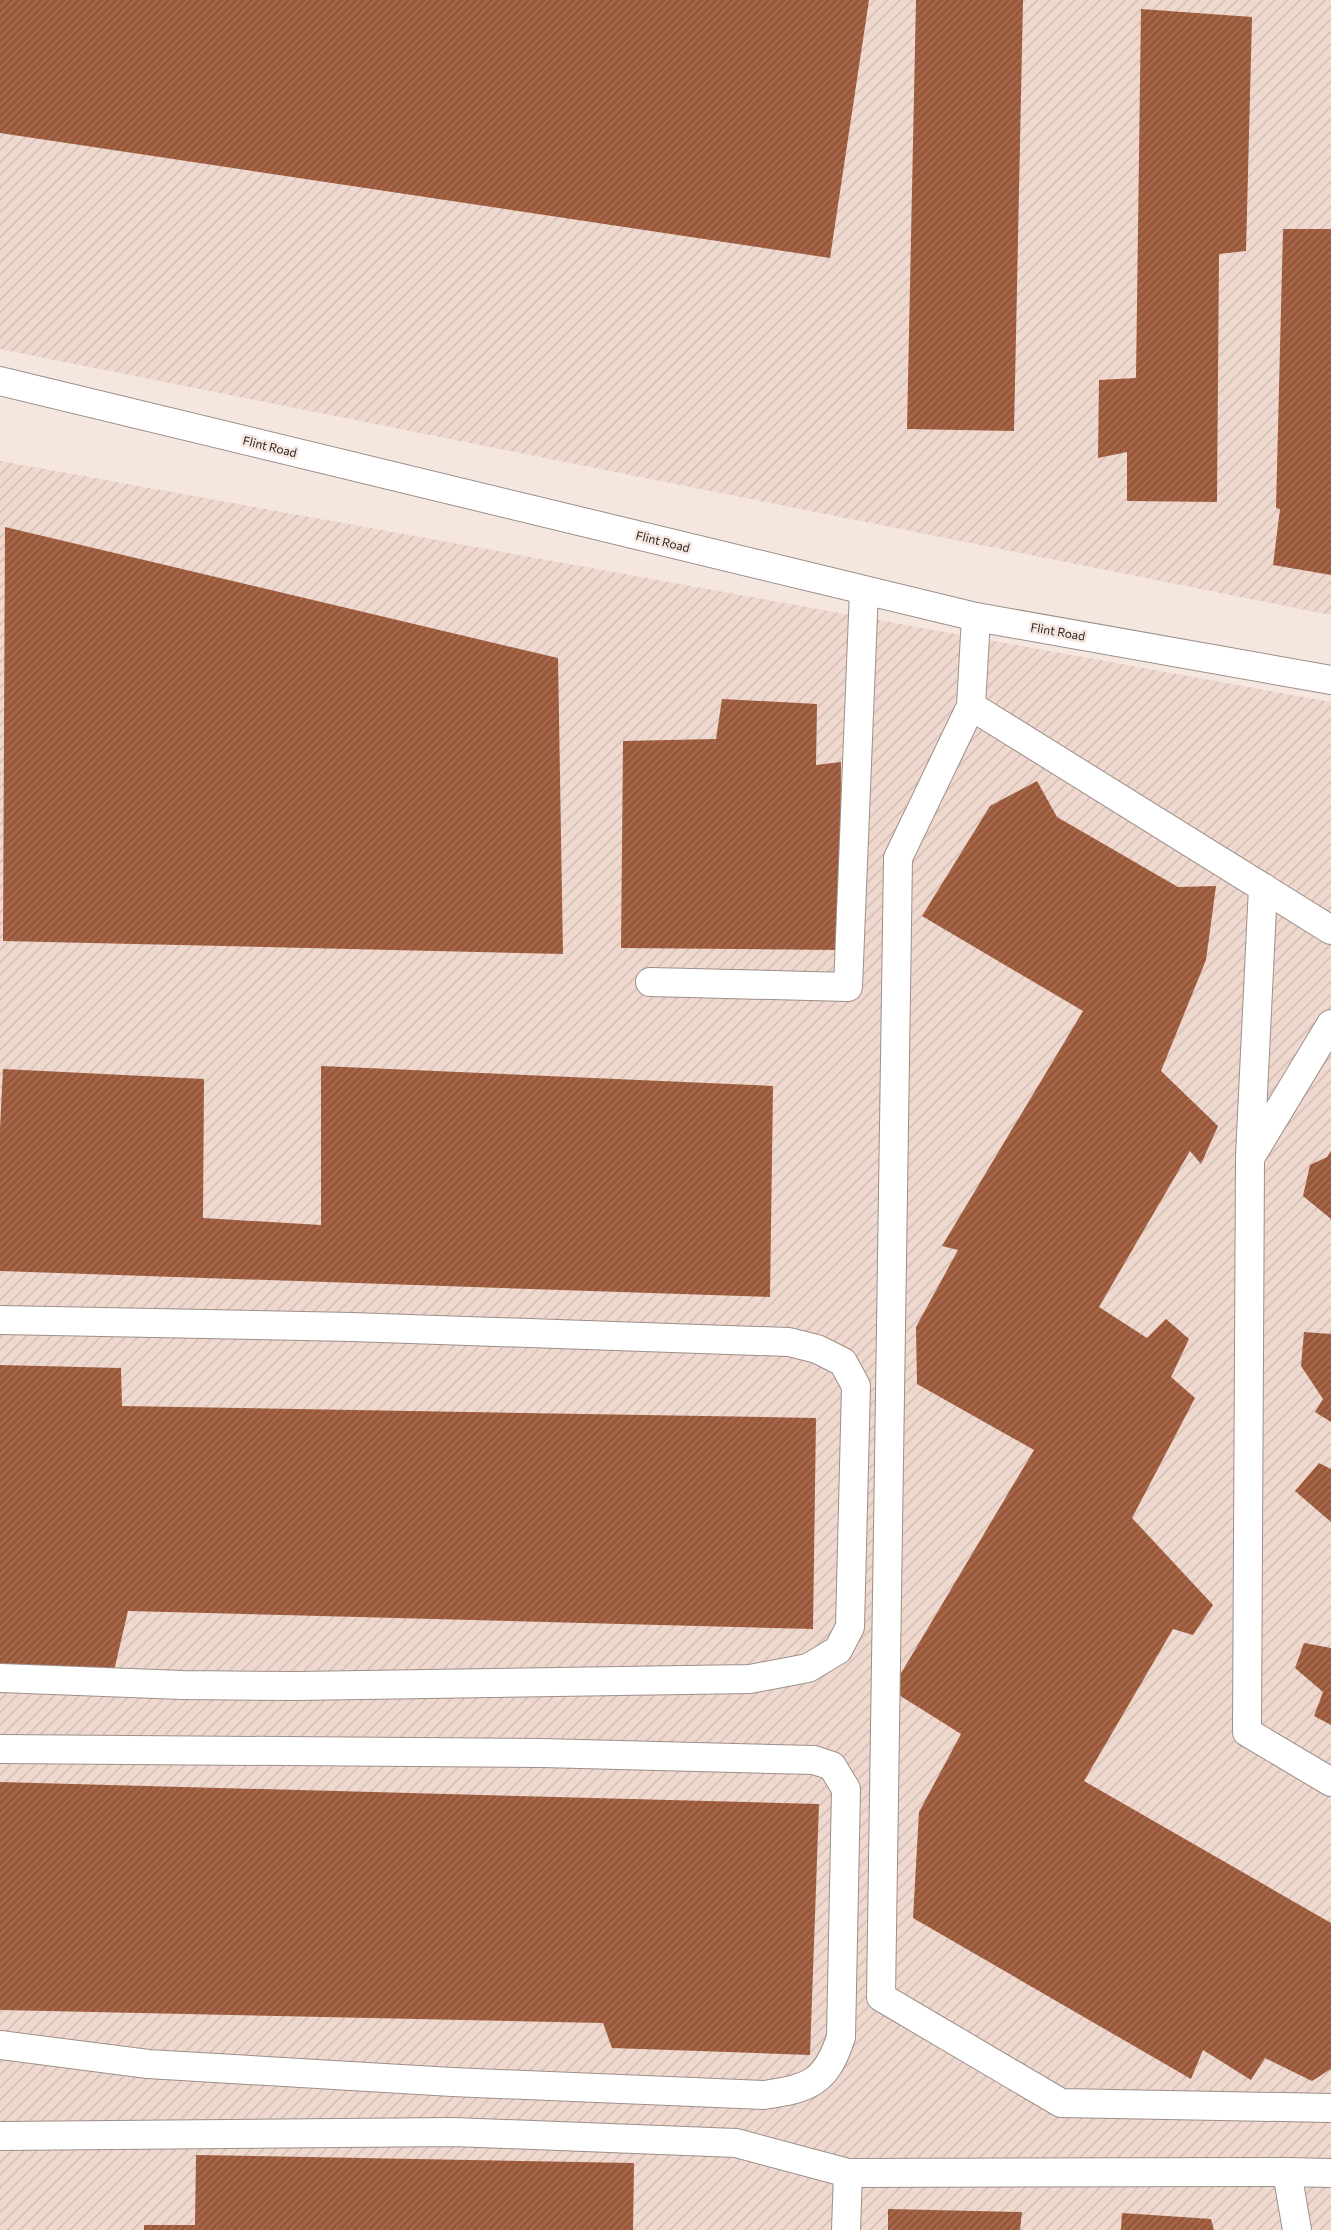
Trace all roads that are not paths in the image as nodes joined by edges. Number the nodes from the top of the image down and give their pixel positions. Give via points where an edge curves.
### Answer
1 (0, 381) edge
2 (864, 590) junction
3 (976, 617) junction
4 (1331, 680) edge
5 (971, 706) junction
6 (1263, 888) junction
7 (1331, 930) edge
8 (650, 982) dead end
9 (1331, 1024) edge
10 (1250, 1158) junction
11 (0, 1320) edge
12 (0, 1678) edge
13 (0, 1749) edge
14 (1331, 1782) edge
15 (0, 2045) edge
16 (1331, 2108) edge
17 (0, 2136) edge
18 (848, 2172) junction
19 (1287, 2172) junction
20 (1331, 2173) edge
21 (846, 2230) edge
22 (1297, 2230) edge

1 - 2 street, Flint Road
2 - 3 street, Flint Road
2 - 8 street via 848,987
3 - 4 street, Flint Road
3 - 5 street
5 - 6 street
5 - 16 street via 898,858 881,1997 1061,2103
6 - 7 street
6 - 10 street
9 - 10 street
10 - 14 street via 1247,1732
11 - 12 street via 352,1327 788,1342 817,1349 843,1362 856,1386 850,1627 838,1650 808,1668 750,1678 297,1686
13 - 15 street via 542,1753 814,1760 832,1766 846,1789 841,2037 834,2058 822,2076 798,2090 764,2096 442,2082 148,2064
17 - 18 street via 454,2132 736,2143
18 - 19 street
18 - 21 street
19 - 20 street
19 - 22 street

